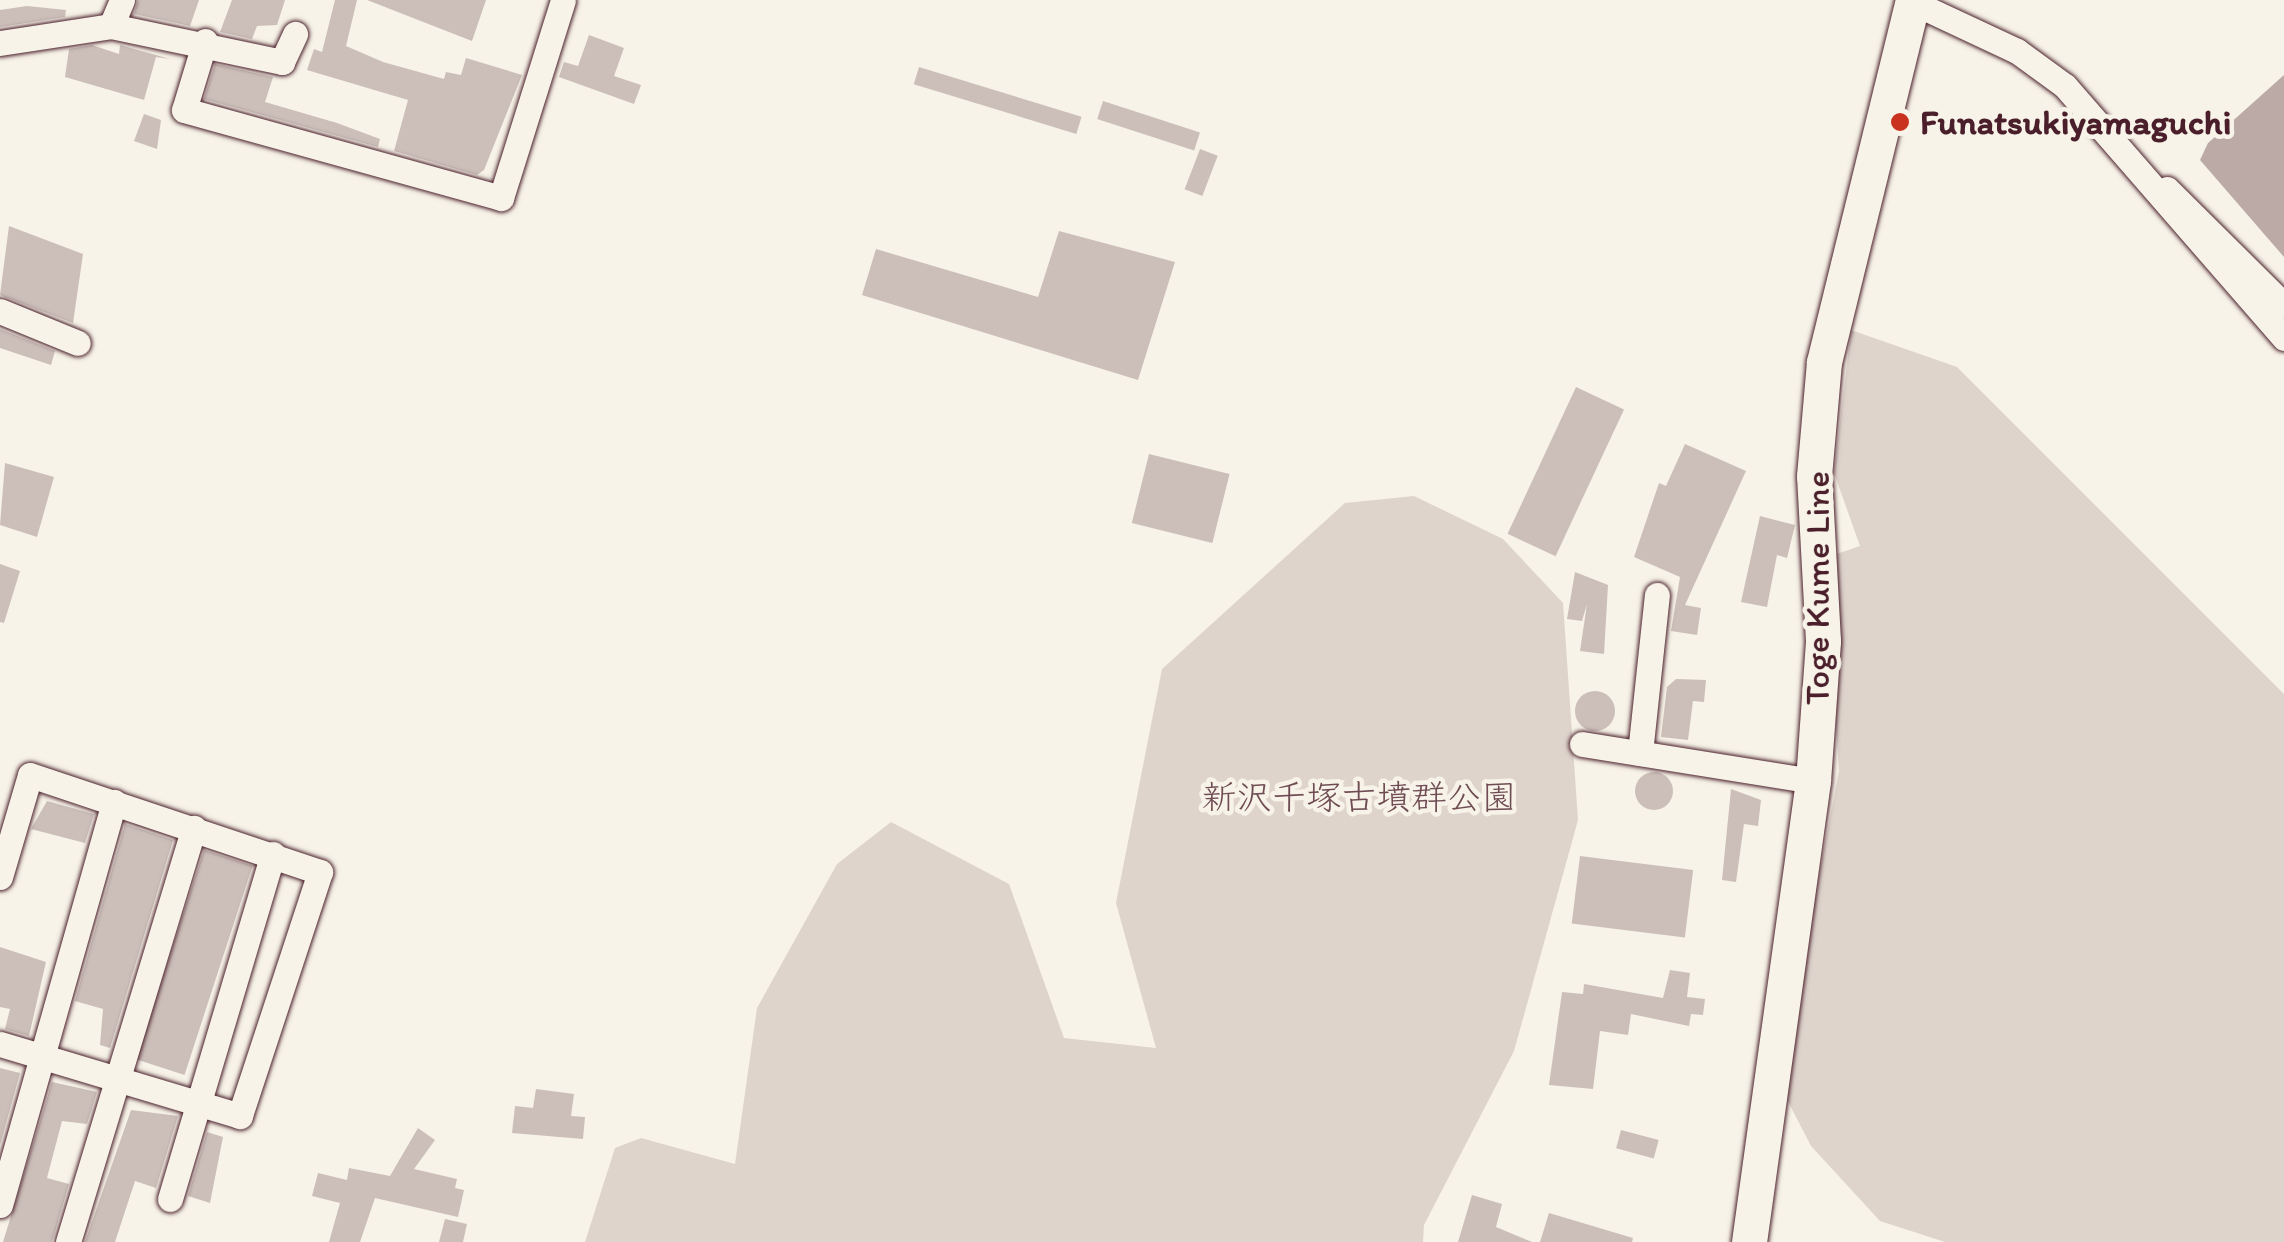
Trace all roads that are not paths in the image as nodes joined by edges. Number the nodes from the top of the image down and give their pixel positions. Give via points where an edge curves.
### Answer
1 (122, 0) edge
2 (563, 0) edge
3 (1911, 1) edge
4 (111, 26) junction
5 (296, 34) dead end
6 (205, 40) junction
7 (0, 43) edge
8 (2138, 162) junction
9 (2284, 305) edge
10 (0, 311) edge
11 (2284, 338) edge
12 (78, 343) dead end
13 (1657, 595) dead end
14 (1582, 744) dead end
15 (1640, 753) junction
16 (1813, 781) junction
17 (114, 802) junction
18 (194, 828) junction
19 (273, 854) junction
20 (0, 877) edge
21 (0, 1044) edge
22 (42, 1055) junction
23 (118, 1076) junction
24 (198, 1102) junction
25 (170, 1199) dead end
26 (0, 1205) edge
27 (68, 1242) edge
28 (1749, 1242) edge

1 - 4 street
2 - 6 street via 501,198 184,110
3 - 8 street via 2016,51 2065,86
3 - 16 main road, Toge Kume Line via 1824,362 1814,476 1823,641
4 - 6 street
4 - 7 street
5 - 6 street via 282,62
8 - 9 street
8 - 11 street via 2190,238
10 - 12 street
13 - 15 street
14 - 15 street
15 - 16 street
16 - 28 main road, Toge Kume Line
17 - 18 street
17 - 20 street via 30,774
17 - 22 street
18 - 19 street
18 - 23 street
19 - 24 street
19 - 24 street via 320,872 240,1116
21 - 22 street
22 - 23 street
22 - 26 street
23 - 24 street
23 - 27 street
24 - 25 street

